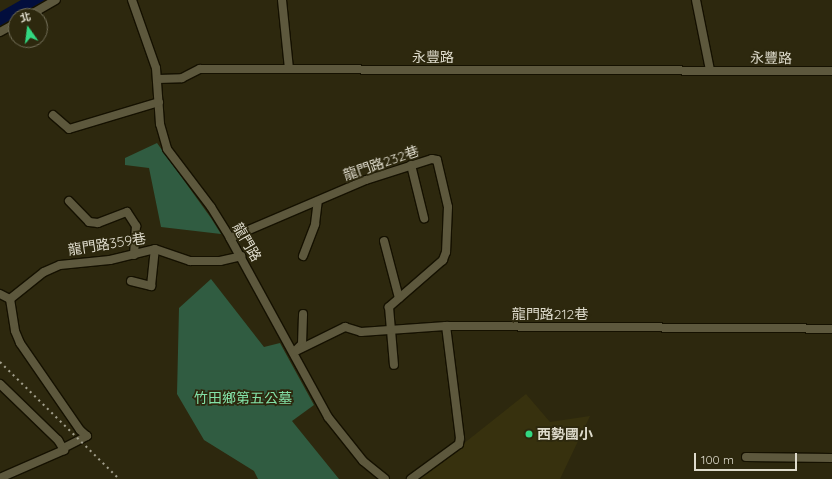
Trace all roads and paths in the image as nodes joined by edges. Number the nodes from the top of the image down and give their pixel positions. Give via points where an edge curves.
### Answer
1 (56, 0) edge
2 (132, 0) edge
3 (282, 0) edge
4 (696, 0) edge
5 (42, 8) edge
6 (289, 69) junction
7 (710, 70) junction
8 (832, 71) edge
9 (158, 79) junction
10 (159, 102) junction
11 (53, 115) dead end
12 (411, 166) junction
13 (69, 201) dead end
14 (318, 201) junction
15 (424, 218) dead end
16 (230, 238) junction
17 (384, 241) dead end
18 (155, 249) junction
19 (134, 255) junction
20 (241, 256) junction
21 (302, 256) dead end
22 (132, 281) dead end
23 (0, 294) edge
24 (399, 298) junction
25 (10, 299) junction
26 (303, 314) dead end
27 (446, 326) junction
28 (832, 329) edge
29 (390, 331) junction
30 (294, 352) junction
31 (394, 365) dead end
32 (0, 384) edge
33 (63, 448) junction
34 (746, 457) dead end
35 (832, 458) edge
36 (0, 478) edge
37 (385, 479) edge
38 (411, 479) edge

1 - 5 street
2 - 9 street, 龍門路 via 151,50
3 - 6 street
4 - 7 street
6 - 7 street, 永豐路
6 - 9 street, 永豐路 via 200,69 182,78
7 - 8 street, 永豐路
9 - 10 street, 龍門路
10 - 11 street via 69,129
10 - 16 street, 龍門路 via 163,141 167,149 211,207
12 - 14 street, 龍門路232巷 via 366,180
12 - 15 street
12 - 24 street, 龍門路232巷 via 432,159 440,164 448,207 446,252 444,260
13 - 19 street via 89,222 98,223 127,212 136,226
14 - 16 street, 龍門路232巷
14 - 21 street via 315,224
16 - 20 street, 龍門路
17 - 24 street
18 - 19 street, 龍門路359巷
18 - 20 street, 龍門路359巷 via 190,261 220,261
18 - 22 street via 151,286
19 - 25 street, 龍門路359巷 via 60,265 44,272
20 - 30 street, 龍門路
23 - 25 street
24 - 29 street via 388,311
25 - 33 street via 14,331 20,343 80,430 87,436
26 - 30 street via 302,344
27 - 28 street, 龍門路212巷
27 - 29 street, 龍門路212巷
27 - 38 street via 459,444
29 - 30 street, 龍門路212巷 via 361,332 345,327
29 - 31 street
30 - 37 street, 龍門路 via 328,417 347,444
32 - 33 street
33 - 36 street via 64,450
34 - 35 street

